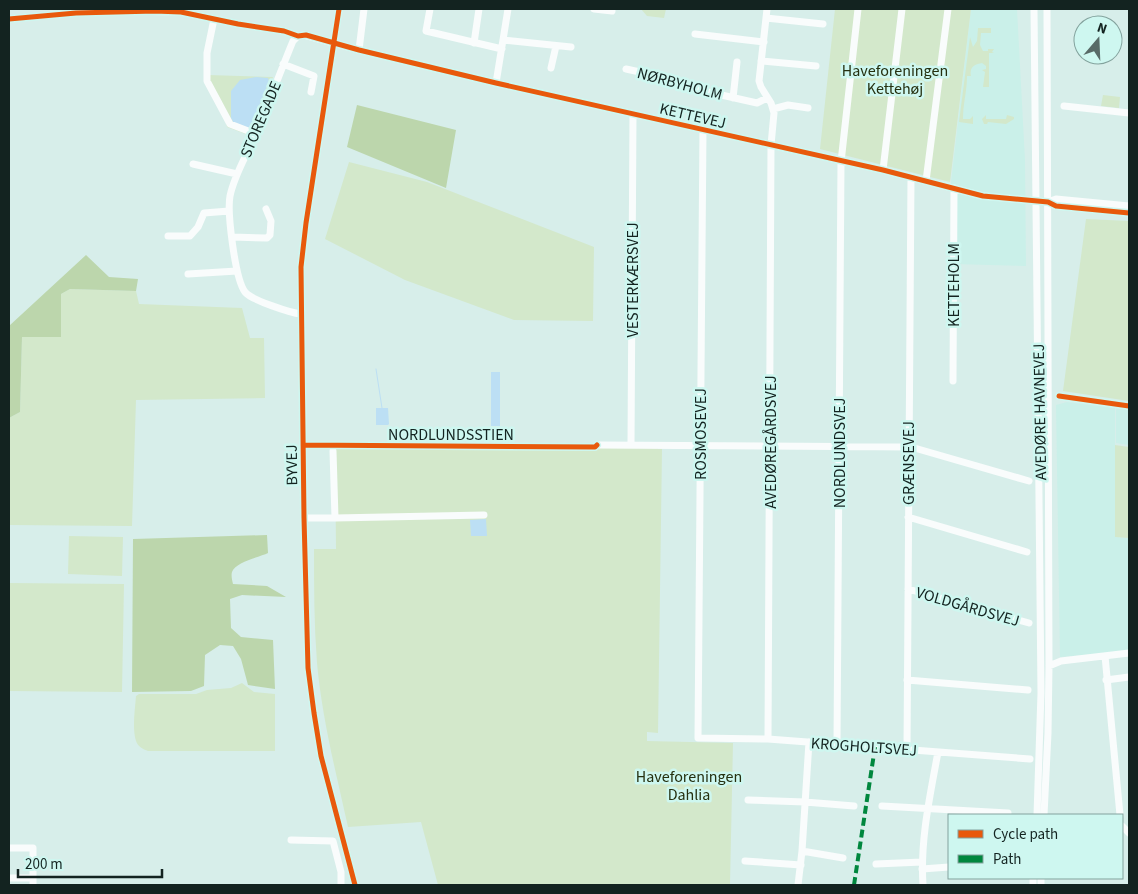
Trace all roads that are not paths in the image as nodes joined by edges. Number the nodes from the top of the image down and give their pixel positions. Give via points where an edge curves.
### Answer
1 (339, 9) edge
2 (364, 9) edge
3 (430, 9) edge
4 (479, 9) edge
5 (508, 9) edge
6 (594, 9) edge
7 (767, 9) edge
8 (858, 9) edge
9 (902, 9) edge
10 (948, 9) edge
11 (1034, 9) edge
12 (1047, 9) edge
13 (120, 11) dead end
14 (612, 11) dead end
15 (766, 18) junction
16 (214, 19) junction
17 (823, 24) dead end
18 (695, 34) dead end
19 (298, 36) junction
20 (503, 40) junction
21 (334, 42) junction
22 (474, 42) junction
23 (764, 42) junction
24 (556, 46) junction
25 (571, 47) dead end
26 (502, 49) junction
27 (359, 50) junction
28 (761, 60) junction
29 (737, 62) dead end
30 (283, 64) junction
31 (816, 66) dead end
32 (551, 68) dead end
33 (626, 69) dead end
34 (496, 83) junction
35 (310, 92) dead end
36 (733, 98) junction
37 (767, 98) junction
38 (1064, 106) dead end
39 (808, 108) dead end
40 (773, 109) junction
41 (1129, 113) edge
42 (633, 114) junction
43 (703, 130) junction
44 (256, 134) junction
45 (771, 145) junction
46 (841, 162) junction
47 (193, 164) dead end
48 (883, 170) junction
49 (237, 174) junction
50 (911, 177) junction
51 (926, 181) junction
52 (954, 188) junction
53 (1035, 201) junction
54 (1048, 202) junction
55 (1129, 206) edge
56 (266, 209) dead end
57 (229, 211) junction
58 (1129, 213) edge
59 (168, 236) dead end
60 (232, 237) junction
61 (236, 271) junction
62 (188, 274) dead end
63 (301, 314) junction
64 (953, 381) dead end
65 (1059, 396) dead end
66 (1129, 406) edge
67 (597, 445) dead end
68 (631, 445) junction
69 (700, 446) junction
70 (770, 446) junction
71 (839, 447) junction
72 (908, 447) junction
73 (333, 450) dead end
74 (1029, 481) dead end
75 (484, 515) dead end
76 (304, 518) junction
77 (335, 518) junction
78 (908, 518) junction
79 (1027, 552) dead end
80 (908, 589) junction
81 (1029, 623) dead end
82 (1129, 653) edge
83 (1049, 656) junction
84 (1105, 656) junction
85 (1083, 657) junction
86 (1049, 666) junction
87 (1129, 677) edge
88 (907, 680) junction
89 (1106, 680) junction
90 (1028, 690) dead end
91 (698, 738) joint
92 (768, 739) junction
93 (808, 742) junction
94 (837, 744) junction
95 (907, 749) junction
96 (938, 752) junction
97 (1030, 759) dead end
98 (748, 800) dead end
99 (805, 802) junction
100 (854, 806) dead end
101 (882, 806) dead end
102 (928, 808) junction
103 (1008, 813) dead end
104 (1037, 814) edge
105 (1044, 814) edge
106 (1120, 814) edge
107 (291, 840) dead end
108 (9, 848) edge
109 (802, 852) junction
110 (843, 858) dead end
111 (745, 861) dead end
112 (876, 864) dead end
113 (801, 865) junction
114 (922, 866) junction
115 (948, 867) edge
116 (9, 878) edge
117 (33, 882) edge
118 (342, 885) edge
119 (355, 885) edge
120 (798, 885) edge
121 (923, 885) edge

1 - 21 street, BYVEJ
2 - 27 street
3 - 22 street via 426,31
4 - 22 street
5 - 20 street
6 - 14 street
7 - 15 street
8 - 46 street, NORDLUNDSVEJ
9 - 48 street
10 - 51 street
11 - 53 street, AVEDØRE HAVNEVEJ
12 - 54 street, AVEDØRE HAVNEVEJ
13 - 16 street, KETTEVEJ via 180,12
15 - 17 street
15 - 23 street
16 - 19 street, KETTEVEJ via 284,30
16 - 44 street via 207,53 207,81 230,124
18 - 23 street
19 - 21 street, KETTEVEJ via 304,34
19 - 30 street, STOREGADE
20 - 24 street
20 - 26 street
21 - 27 street, KETTEVEJ
21 - 63 street, BYVEJ via 306,223 301,267
22 - 26 street
23 - 28 street
24 - 25 street
24 - 32 street
26 - 34 street
27 - 34 street, KETTEVEJ
28 - 31 street
28 - 37 street via 761,88
29 - 36 street, NØRBYHOLM
30 - 35 street, STOREGADE via 314,76
30 - 44 street, STOREGADE
33 - 36 street, NØRBYHOLM via 677,80 677,85
34 - 42 street, KETTEVEJ
36 - 37 street, NØRBYHOLM via 757,103
37 - 40 street
38 - 41 street
39 - 40 street via 788,105
40 - 45 street, AVEDØREGÅRDSVEJ
42 - 43 street, KETTEVEJ
42 - 68 street, VESTERKÆRSVEJ
43 - 45 street, KETTEVEJ
43 - 69 street, ROSMOSEVEJ
44 - 49 street, STOREGADE
45 - 46 street, KETTEVEJ
45 - 70 street, AVEDØREGÅRDSVEJ
46 - 48 street, KETTEVEJ
46 - 71 street, NORDLUNDSVEJ
47 - 49 street, STOREGADE
48 - 50 street, KETTEVEJ
49 - 57 street, STOREGADE
50 - 51 street, KETTEVEJ
50 - 72 street, GRÆNSEVEJ
51 - 52 street, KETTEVEJ
52 - 53 street, KETTEVEJ via 994,197
52 - 64 street, KETTEHOLM
53 - 54 street, KETTEVEJ
53 - 104 street, AVEDØRE HAVNEVEJ via 1041,693
54 - 55 street via 1056,199
54 - 58 street via 1056,206
54 - 83 street, AVEDØRE HAVNEVEJ
56 - 60 street via 271,221 267,238
57 - 59 street via 204,213 190,236
57 - 60 street, STOREGADE
60 - 61 street, STOREGADE
61 - 62 street
61 - 63 street, STOREGADE via 245,293
63 - 76 street, BYVEJ
65 - 66 street
67 - 68 street
68 - 69 street
69 - 70 street
69 - 91 street, ROSMOSEVEJ
70 - 71 street
70 - 92 street, AVEDØREGÅRDSVEJ
71 - 72 street
71 - 94 street, NORDLUNDSVEJ
72 - 74 street
72 - 78 street, GRÆNSEVEJ
73 - 77 street
75 - 77 street
76 - 77 street
76 - 119 street, BYVEJ via 308,668 314,712 321,756
78 - 79 street
78 - 80 street, GRÆNSEVEJ
80 - 81 street, VOLDGÅRDSVEJ
80 - 88 street, GRÆNSEVEJ
82 - 84 street
83 - 85 street
83 - 86 street, AVEDØRE HAVNEVEJ
84 - 85 street
84 - 89 street
85 - 86 street
86 - 105 street, AVEDØRE HAVNEVEJ
87 - 89 street
88 - 90 street
88 - 95 street, GRÆNSEVEJ
89 - 106 street
91 - 92 street, KROGHOLTSVEJ
92 - 93 street, KROGHOLTSVEJ
93 - 94 street, KROGHOLTSVEJ
93 - 99 street
94 - 95 street, KROGHOLTSVEJ
95 - 96 street, KROGHOLTSVEJ
96 - 97 street, KROGHOLTSVEJ
96 - 102 street
98 - 99 street
99 - 100 street
99 - 109 street
101 - 102 street
102 - 103 street
102 - 114 street
107 - 118 street via 333,841
108 - 117 street via 33,848
109 - 110 street
109 - 113 street
111 - 113 street
112 - 114 street
113 - 120 street
114 - 115 street
114 - 121 street
116 - 117 street

